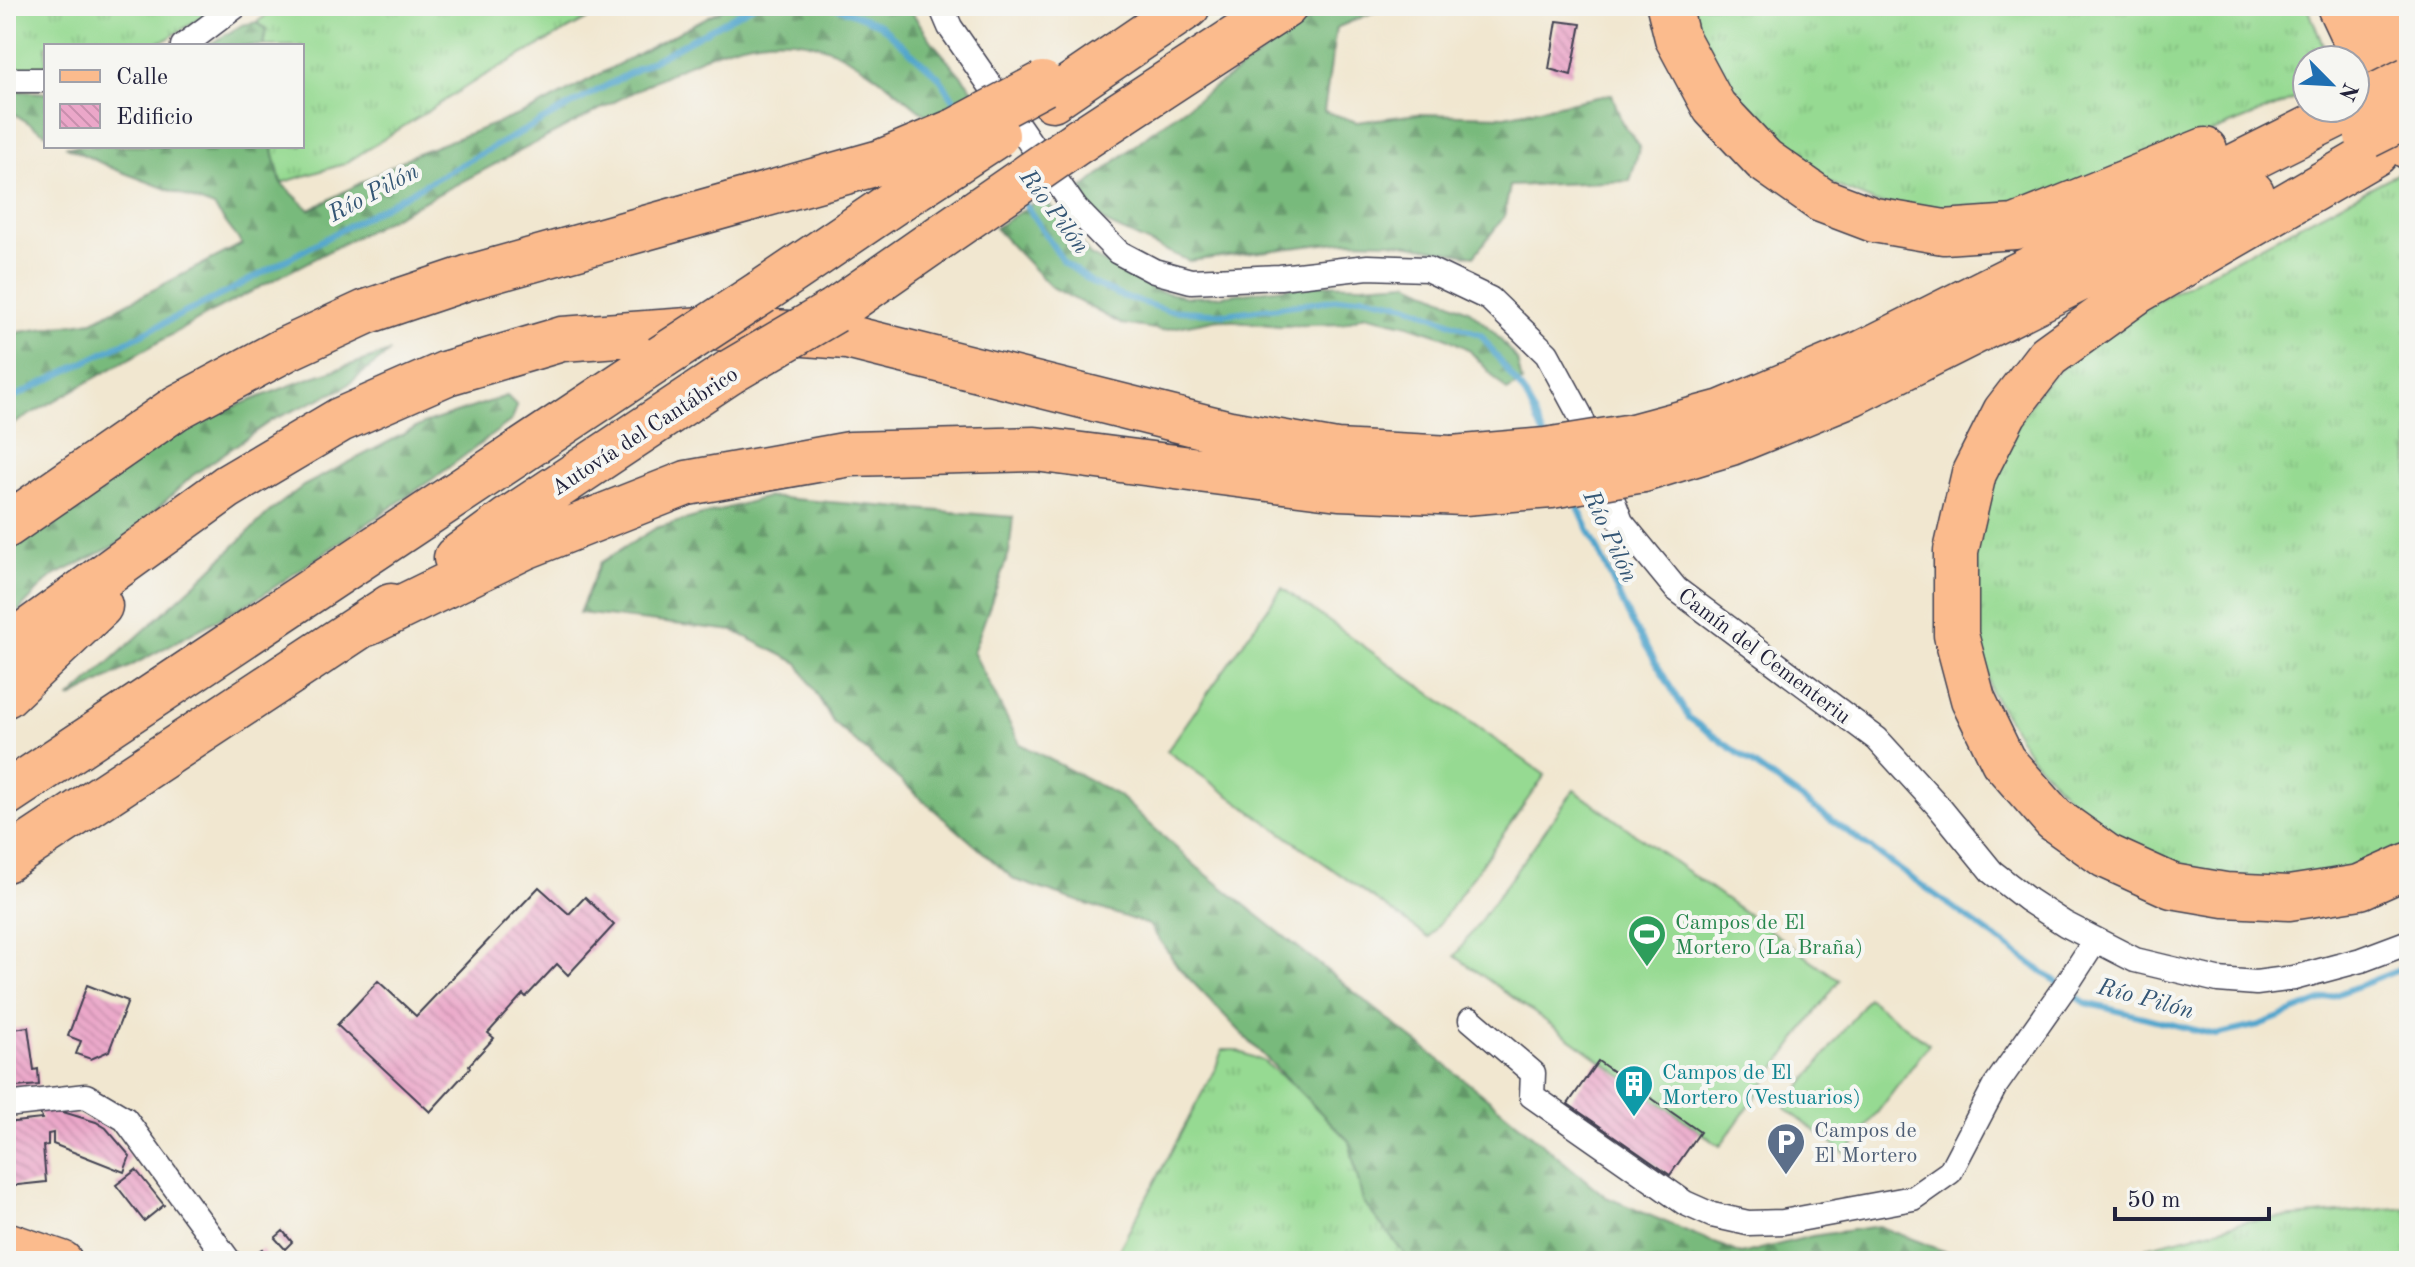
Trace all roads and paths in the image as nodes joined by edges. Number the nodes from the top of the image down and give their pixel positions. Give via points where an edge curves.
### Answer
1 (236, 6) edge
2 (941, 6) edge
3 (1160, 6) edge
4 (1188, 6) edge
5 (1285, 6) edge
6 (1669, 6) edge
7 (2339, 6) edge
8 (2382, 6) edge
9 (186, 44) edge
10 (2409, 63) edge
11 (2409, 79) edge
12 (6, 80) edge
13 (44, 80) edge
14 (2371, 80) edge
15 (1048, 91) junction
16 (2291, 114) edge
17 (2409, 115) edge
18 (2378, 130) edge
19 (892, 180) junction
20 (1458, 476) junction
21 (227, 487) junction
22 (6, 526) edge
23 (367, 624) junction
24 (6, 647) edge
25 (6, 695) edge
26 (6, 794) edge
27 (6, 860) edge
28 (2409, 865) edge
29 (2095, 941) junction
30 (2409, 942) edge
31 (1471, 1020) dead end
32 (6, 1105) edge
33 (6, 1242) edge
34 (62, 1261) edge
35 (229, 1261) edge

1 - 9 street
2 - 29 street, Camín del Cementeriu via 950,27 1076,209 1118,252 1154,271 1191,281 1368,267 1427,269 1490,299 1547,354 1580,415 1621,522 1676,589 1877,739 1992,872
3 - 15 highway
4 - 15 highway
5 - 23 highway, Autovía del Cantábrico, bridge via 834,311 730,372 509,519
6 - 16 highway via 1677,38 1714,107 1764,160 1821,200 1874,220 1944,232 2015,227
7 - 18 highway via 2385,104
8 - 10 highway
10 - 14 highway
11 - 18 highway, bridge
12 - 13 street
15 - 19 highway, bridge
17 - 18 highway, bridge
18 - 20 highway, bridge via 1638,453 1546,450
18 - 28 highway via 2048,356 2005,412 1974,473 1956,551 1956,635 1973,699 2003,761 2054,819 2106,856 2172,886 2289,898 2360,887
19 - 22 highway via 467,278 366,312 176,408
19 - 26 highway, bridge via 762,292
20 - 21 highway via 1230,433 847,337 717,328 562,339 447,373 340,420
20 - 23 highway via 1339,488 1035,449 850,454 687,483 525,547
21 - 24 highway
21 - 25 highway
23 - 27 highway, Autovía del Cantábrico
29 - 30 street, Camín del Cementeriu via 2135,960 2218,980 2256,983 2294,978
29 - 31 street via 1995,1086 1950,1172 1913,1198 1783,1222 1748,1223 1685,1203 1532,1096 1533,1073
32 - 35 street via 86,1096 125,1119
33 - 34 main road

